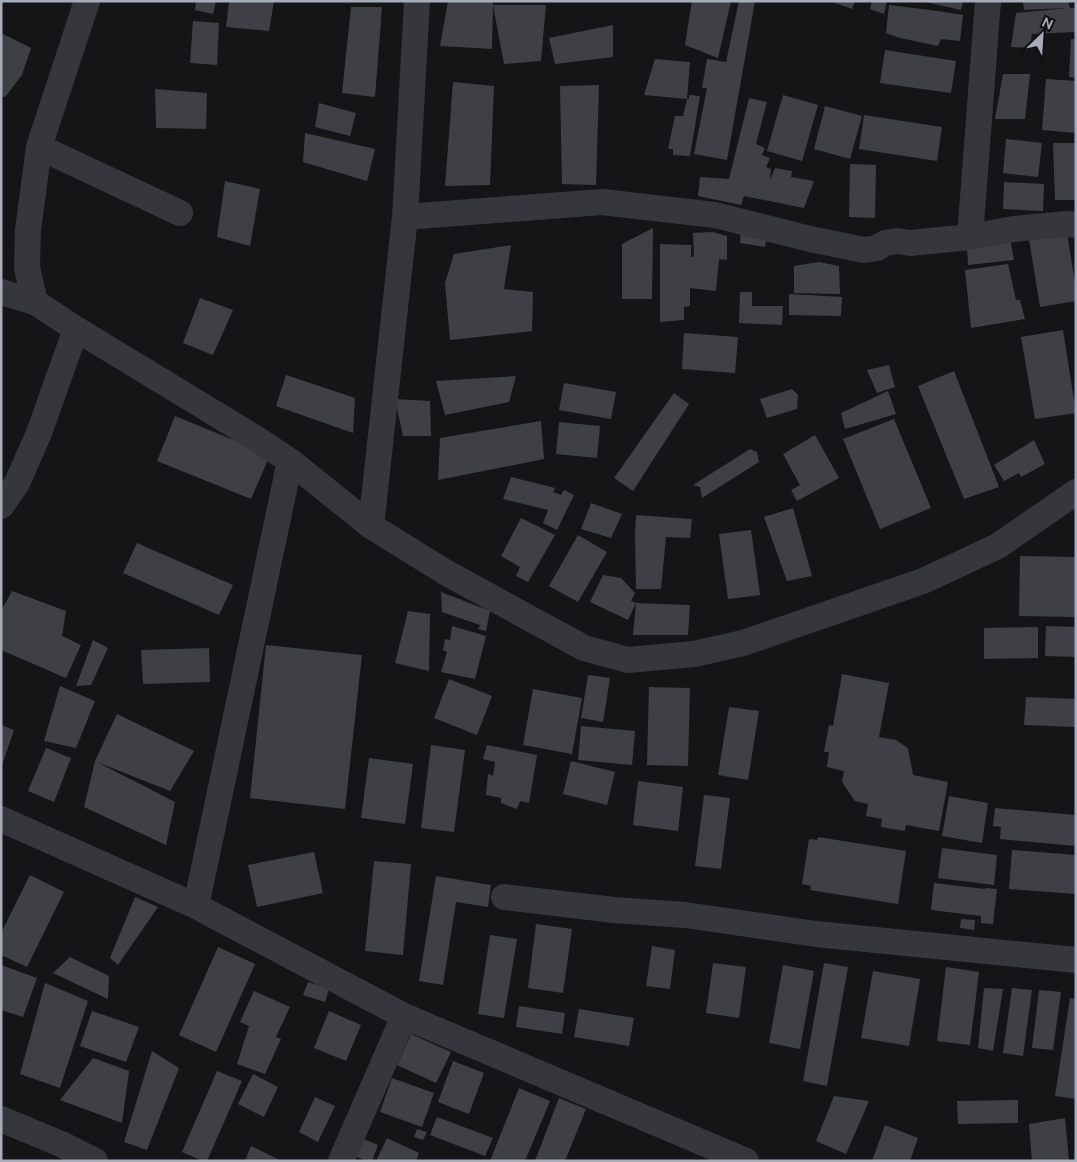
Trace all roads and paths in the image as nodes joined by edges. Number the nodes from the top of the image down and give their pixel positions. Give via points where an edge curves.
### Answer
1 (87, 1) edge
2 (417, 1) edge
3 (988, 1) edge
4 (39, 147) junction
5 (180, 213) dead end
6 (405, 217) junction
7 (1076, 224) edge
8 (970, 238) junction
9 (1, 292) edge
10 (35, 302) junction
11 (76, 329) junction
12 (290, 461) junction
13 (1076, 492) edge
14 (1, 506) edge
15 (371, 526) junction
16 (1, 819) edge
17 (504, 897) dead end
18 (196, 906) junction
19 (1076, 960) edge
20 (404, 1016) junction
21 (1, 1119) edge
22 (95, 1161) edge
23 (341, 1161) edge
24 (746, 1161) edge

1 - 4 street
2 - 6 street
3 - 8 street
4 - 5 street
4 - 10 street via 28,230 27,268
6 - 8 street via 602,202 715,216 864,250 897,241 910,243
6 - 15 street
7 - 8 street via 1014,229
9 - 10 street
10 - 11 street
11 - 12 street
11 - 14 street via 39,433 17,483
12 - 15 street
12 - 18 street
13 - 15 street via 998,546 923,581 743,643 694,654 628,660 584,648 444,572
16 - 18 street
17 - 19 street via 685,915 816,934
18 - 20 street
20 - 23 street
20 - 24 street
21 - 22 street

